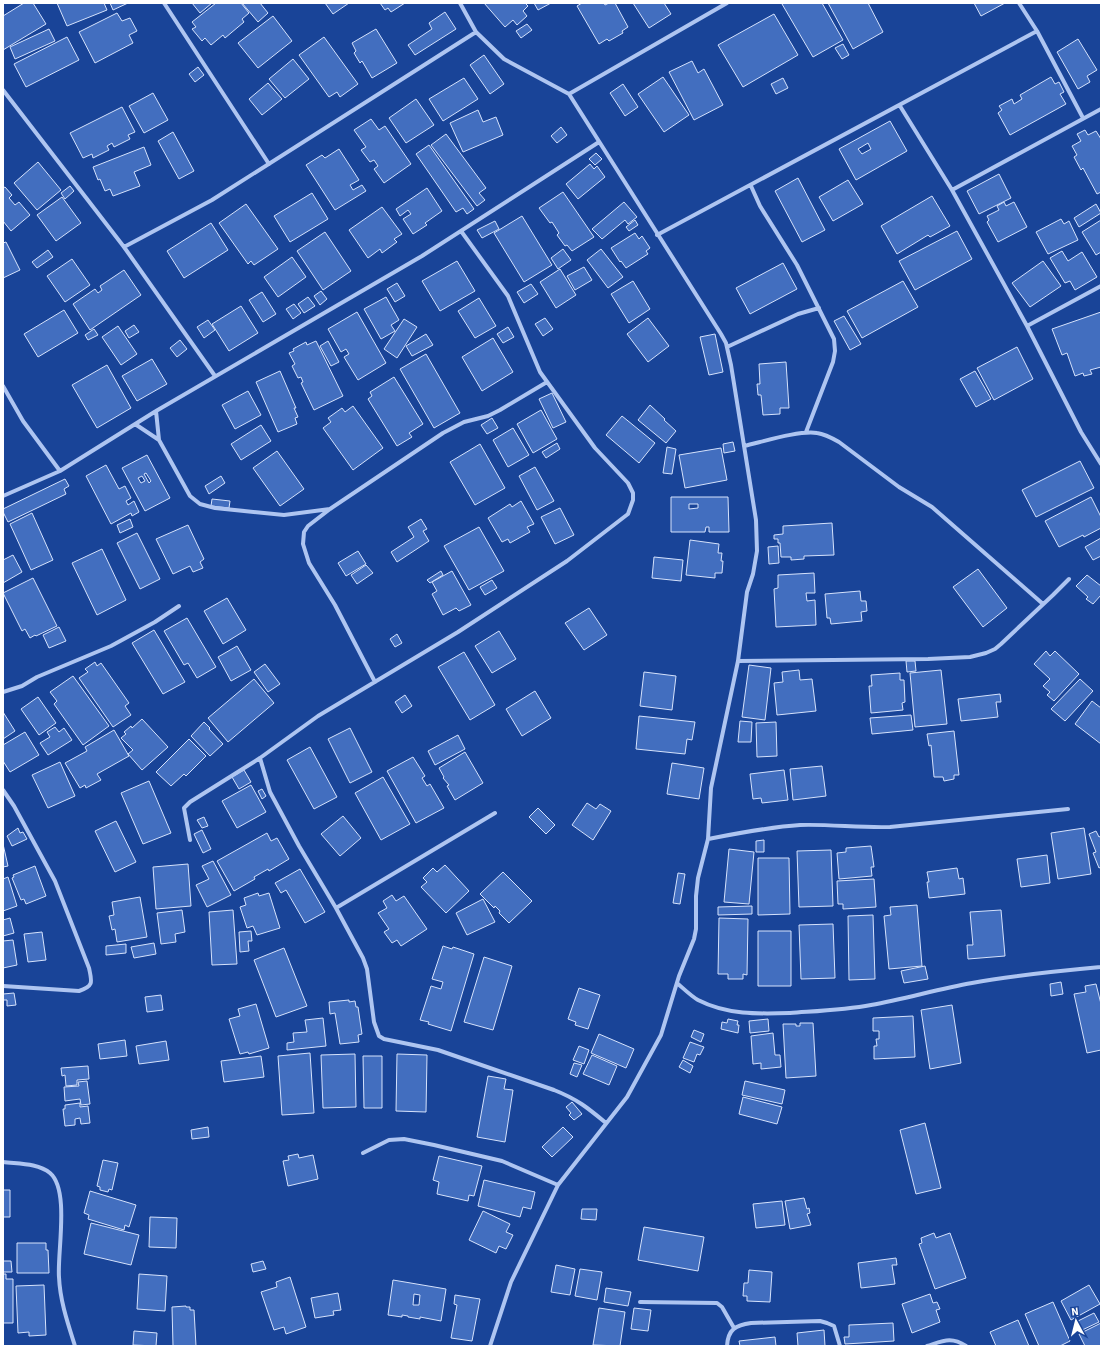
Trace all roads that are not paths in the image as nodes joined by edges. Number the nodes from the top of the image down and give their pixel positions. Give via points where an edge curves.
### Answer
1 (164, 3) edge
2 (460, 3) edge
3 (726, 3) edge
4 (1019, 3) edge
5 (476, 32) junction
6 (1037, 32) junction
7 (3, 90) edge
8 (568, 94) junction
9 (900, 106) junction
10 (1101, 109) edge
11 (1083, 118) junction
12 (599, 142) junction
13 (269, 164) junction
14 (751, 186) junction
15 (952, 190) junction
16 (462, 230) junction
17 (657, 235) junction
18 (124, 247) junction
19 (1101, 286) edge
20 (819, 308) junction
21 (1027, 326) junction
22 (727, 347) junction
23 (215, 376) junction
24 (547, 382) junction
25 (3, 386) edge
26 (156, 411) junction
27 (134, 424) junction
28 (806, 432) junction
29 (159, 440) junction
30 (744, 446) junction
31 (1101, 464) edge
32 (60, 471) junction
33 (3, 496) edge
34 (330, 509) junction
35 (1069, 579) dead end
36 (1043, 604) junction
37 (179, 606) dead end
38 (738, 661) junction
39 (375, 682) junction
40 (3, 692) edge
41 (260, 758) junction
42 (3, 790) edge
43 (1068, 809) dead end
44 (495, 813) dead end
45 (708, 839) junction
46 (190, 840) dead end
47 (336, 908) junction
48 (1101, 967) edge
49 (677, 983) junction
50 (3, 986) edge
51 (606, 1123) junction
52 (363, 1153) dead end
53 (3, 1162) edge
54 (558, 1185) junction
55 (640, 1302) dead end
56 (734, 1328) junction
57 (75, 1346) edge
58 (490, 1346) edge
59 (727, 1346) edge
60 (840, 1346) edge
61 (927, 1346) edge
62 (966, 1346) edge

1 - 13 street
2 - 5 street
3 - 8 street
4 - 6 street
5 - 8 street via 504,59
5 - 13 street
6 - 9 street
6 - 11 street
7 - 18 street
8 - 12 street
9 - 14 street
9 - 15 street
10 - 11 street
11 - 15 street
12 - 16 street
12 - 17 street
13 - 18 street via 212,200
14 - 17 street
14 - 20 street
15 - 21 street
16 - 23 street via 422,256
16 - 24 street via 508,296 540,372
17 - 22 street
18 - 23 street
19 - 21 street
20 - 22 street via 798,314
20 - 28 street via 834,339 835,351
21 - 31 street via 1081,432
22 - 30 street
23 - 26 street
24 - 34 street via 488,416 464,422 443,433
24 - 39 street via 595,448 628,483 633,500 628,514 567,561
25 - 32 street via 23,421
26 - 27 street
26 - 29 street
27 - 29 street
27 - 32 street
28 - 30 street
28 - 36 street via 836,440 899,487 932,507
29 - 34 street via 190,496 200,504 215,508 284,514
30 - 38 street via 756,520 757,551 747,592
32 - 33 street
34 - 39 street via 304,532 304,551
35 - 36 street
36 - 38 street via 995,649 986,654 970,657
37 - 40 street via 111,646
38 - 45 street via 711,788
39 - 41 street via 318,716
41 - 46 street via 184,808
41 - 47 street via 270,792
42 - 50 street via 54,882 92,981 89,986 79,991
43 - 45 street via 890,826 800,826
44 - 47 street
45 - 49 street via 698,878 694,939
47 - 51 street via 367,969 374,1022 379,1036 438,1050 554,1090 587,1107
48 - 49 street via 972,983 870,1005 759,1014 714,1007 697,999
49 - 51 street via 661,1035 627,1097
51 - 54 street
52 - 54 street via 390,1140 404,1139 502,1161
53 - 57 street via 40,1167 51,1174 58,1184 61,1198 59,1277 63,1304
54 - 58 street via 511,1282
55 - 56 street via 717,1303
56 - 59 street
56 - 60 street via 751,1323 820,1321 834,1326
61 - 62 street via 949,1340 958,1341

